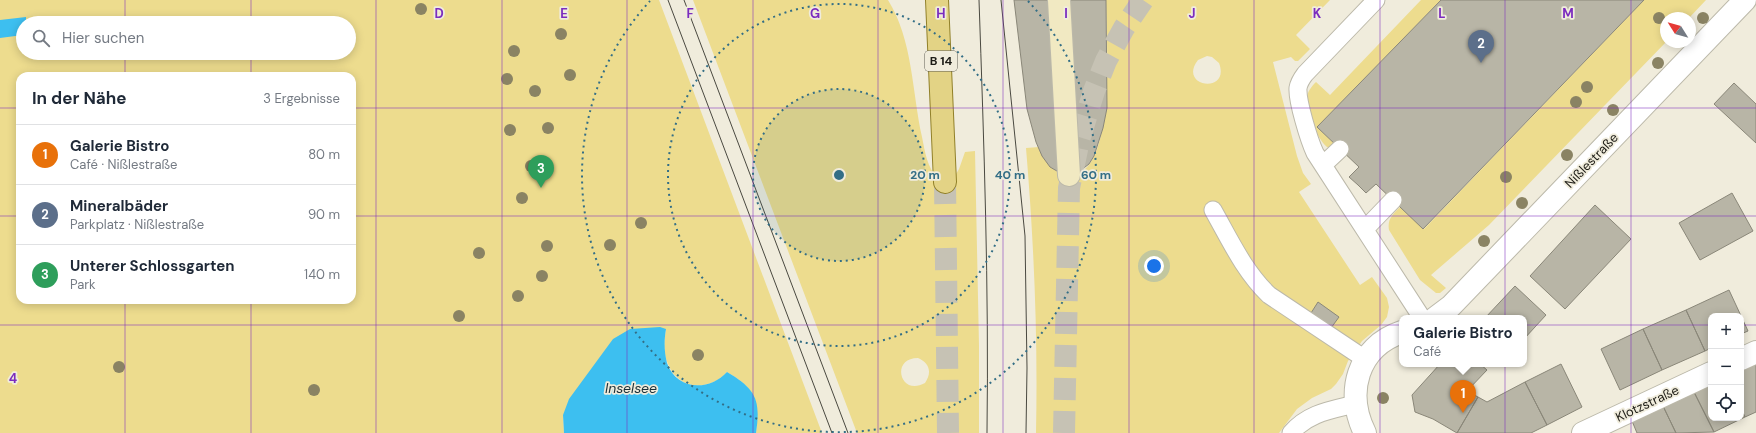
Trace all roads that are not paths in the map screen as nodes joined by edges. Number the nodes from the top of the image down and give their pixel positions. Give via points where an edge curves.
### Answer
1 (1059, 0) edge
2 (1376, 0) edge
3 (1745, 0) edge
4 (938, 2) edge
5 (1340, 149) dead end
6 (1323, 165) junction
7 (1069, 175) dead end
8 (945, 182) tunnel mouth
9 (1393, 200) dead end
10 (1213, 210) dead end
11 (1364, 229) junction
12 (1420, 315) edge
13 (1439, 315) edge
14 (1399, 334) edge
15 (1756, 352) edge
16 (1744, 358) edge
17 (1365, 359) junction
18 (1708, 374) edge
19 (1355, 404) junction
20 (1291, 433) edge
21 (1364, 433) edge
22 (1583, 433) edge

1 - 7 main road
2 - 6 lane via 1299,82 1299,96 1311,144
3 - 13 street, Nißlestraße via 1455,302
4 - 8 main road, B 14
5 - 6 lane
6 - 11 lane
9 - 11 lane
10 - 17 lane via 1242,263 1258,285
11 - 12 lane
14 - 17 street via 1380,344
15 - 16 street
17 - 19 street via 1357,382
18 - 22 street, Klotzstraße
19 - 20 lane via 1321,412 1301,423
19 - 21 street

